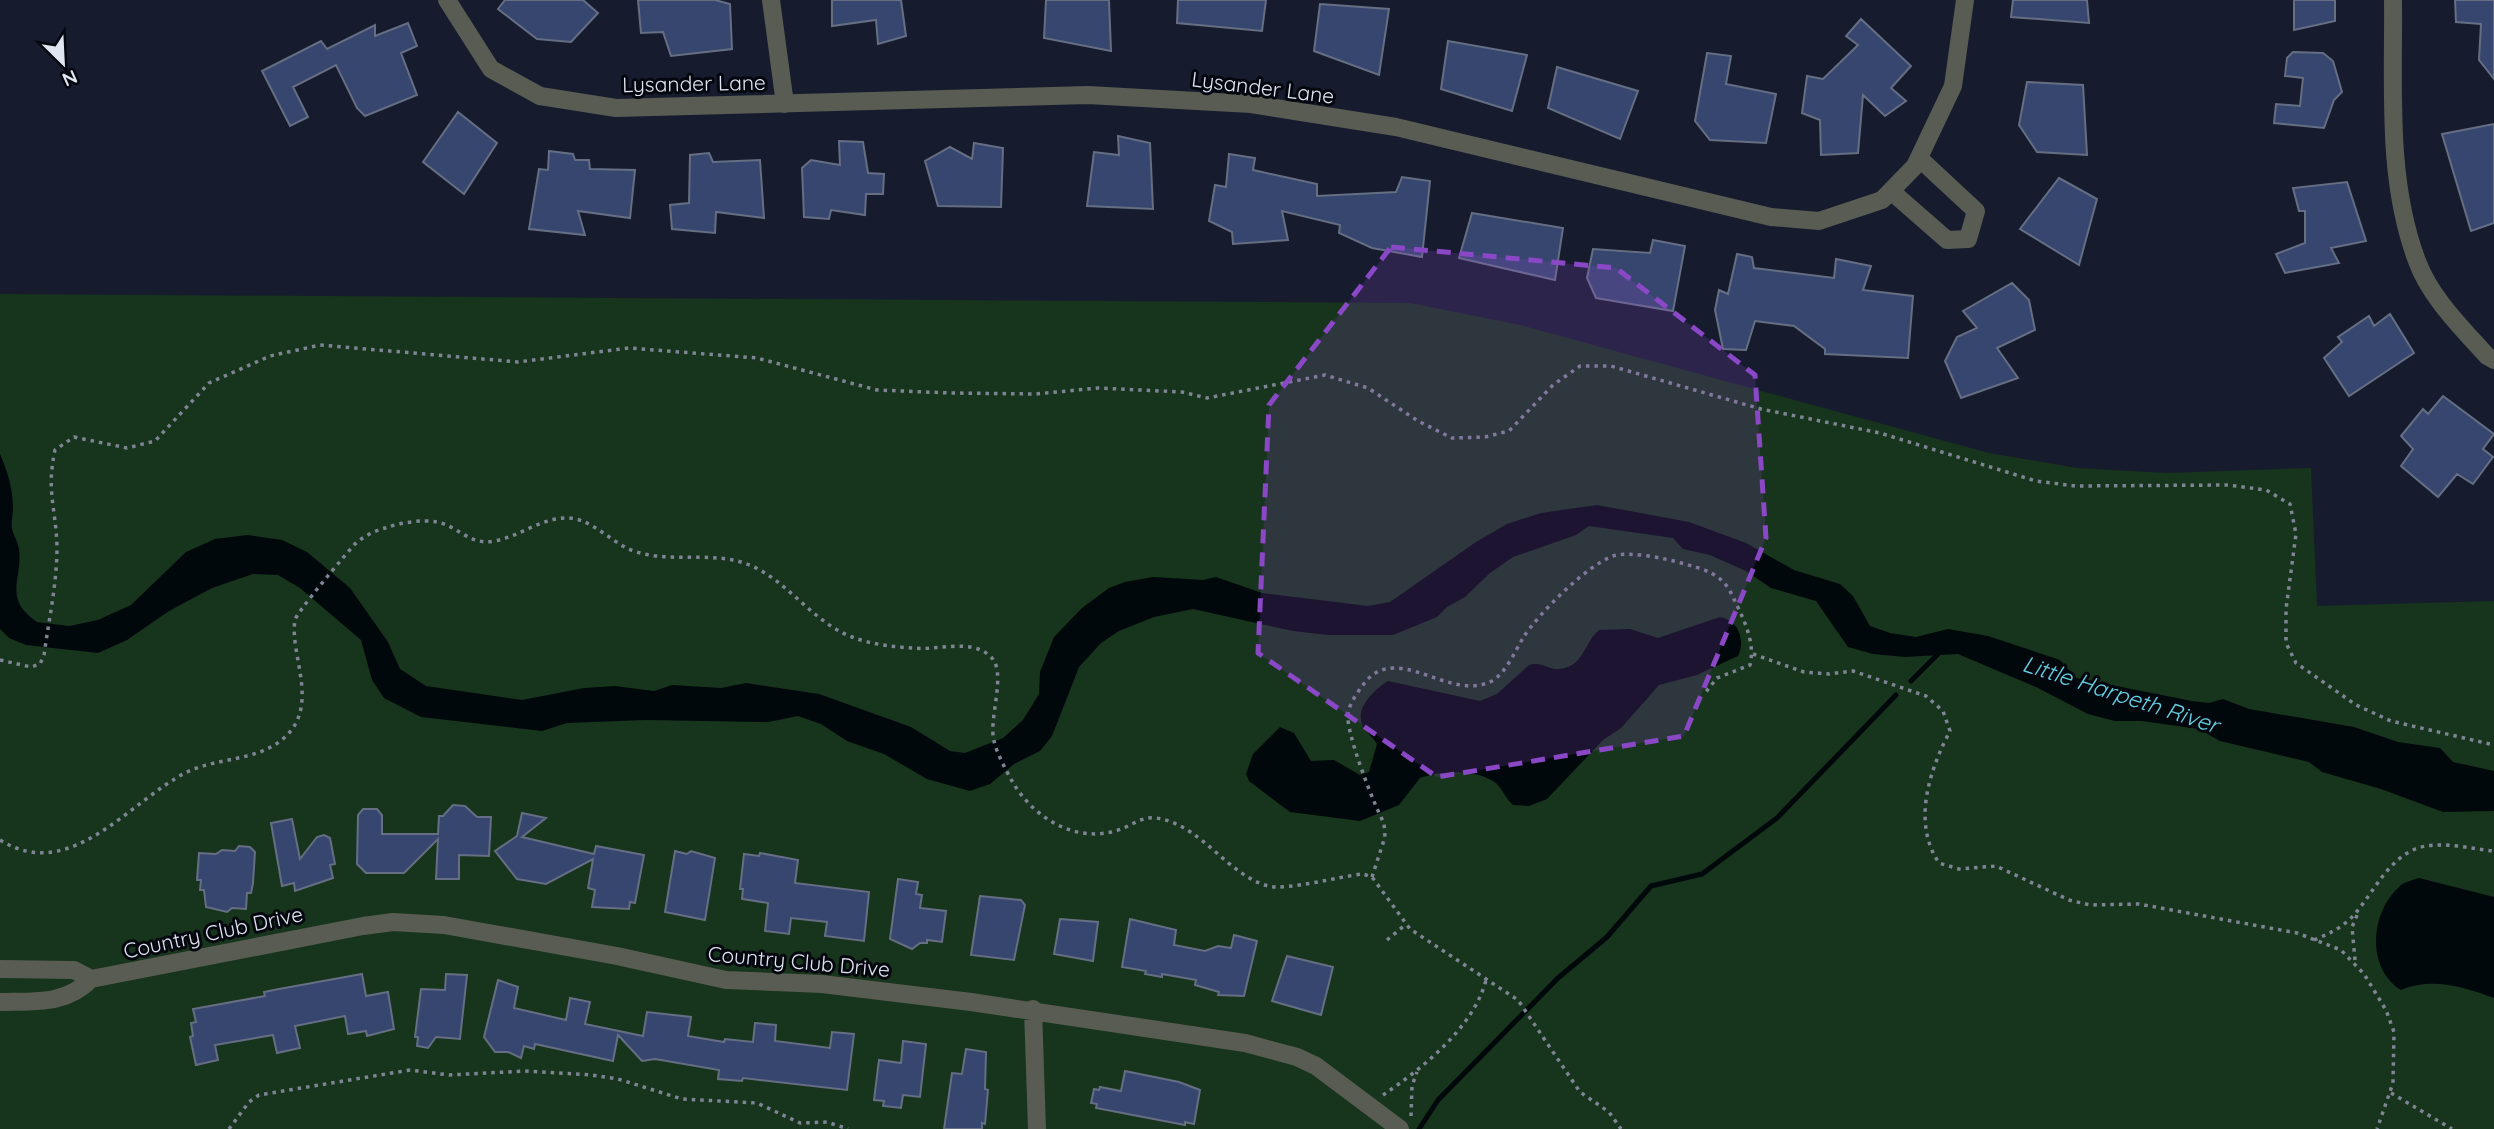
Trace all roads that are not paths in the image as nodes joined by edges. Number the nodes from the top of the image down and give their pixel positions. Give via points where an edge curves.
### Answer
1 (447, 0) edge
2 (771, 0) edge
3 (1965, 0) edge
4 (2393, 0) edge
5 (785, 103) junction
6 (1919, 158) junction
7 (1891, 191) junction
8 (2494, 360) edge
9 (0, 969) edge
10 (91, 979) junction
11 (0, 1002) edge
12 (1032, 1009) junction
13 (1400, 1122) edge
14 (1037, 1129) edge

1 - 5 street, Lysander Lane via 491,69 540,96 617,108
2 - 5 street
3 - 6 street, Lysander Lane via 1953,86
4 - 8 street via 2395,155 2417,262 2443,305
5 - 7 street, Lysander Lane via 1088,94 1251,104 1396,127 1771,217 1819,221 1882,200
6 - 7 street, Lysander Lane
6 - 7 street via 1976,211 1968,239 1947,240
9 - 10 street, Country Club Drive via 74,970
10 - 11 street, Country Club Drive via 77,994 58,999
10 - 12 street, Country Club Drive via 393,922 604,954 726,980 822,984
12 - 13 street, Country Club Drive via 1245,1043 1297,1057
12 - 14 street

